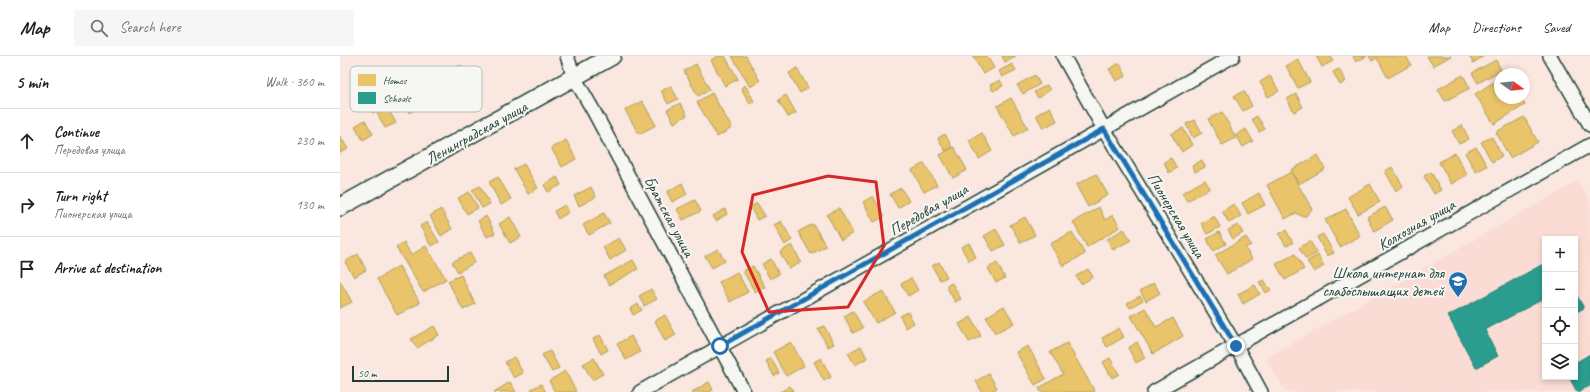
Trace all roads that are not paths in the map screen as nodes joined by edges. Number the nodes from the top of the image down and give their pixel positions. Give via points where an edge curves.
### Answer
1 (567, 56) edge
2 (612, 56) edge
3 (1063, 56) edge
4 (1233, 56) edge
5 (1550, 56) edge
6 (574, 77) junction
7 (1590, 125) edge
8 (1104, 129) junction
9 (1590, 145) edge
10 (340, 207) edge
11 (720, 346) junction
12 (1236, 346) junction
13 (640, 392) edge
14 (744, 392) edge
15 (1154, 392) edge
16 (1261, 392) edge

1 - 6 street, Братская улица
2 - 6 street, Ленинградская улица
3 - 8 street, Пионерская улица
4 - 8 street, Передовая улица
5 - 7 street
6 - 10 street, Ленинградская улица
6 - 11 street, Братская улица
8 - 11 street, Передовая улица
8 - 12 street, Пионерская улица
9 - 12 street, Колхозная улица
11 - 13 street, Передовая улица
11 - 14 street, Братская улица
12 - 15 street, Колхозная улица
12 - 16 street, Пионерская улица

